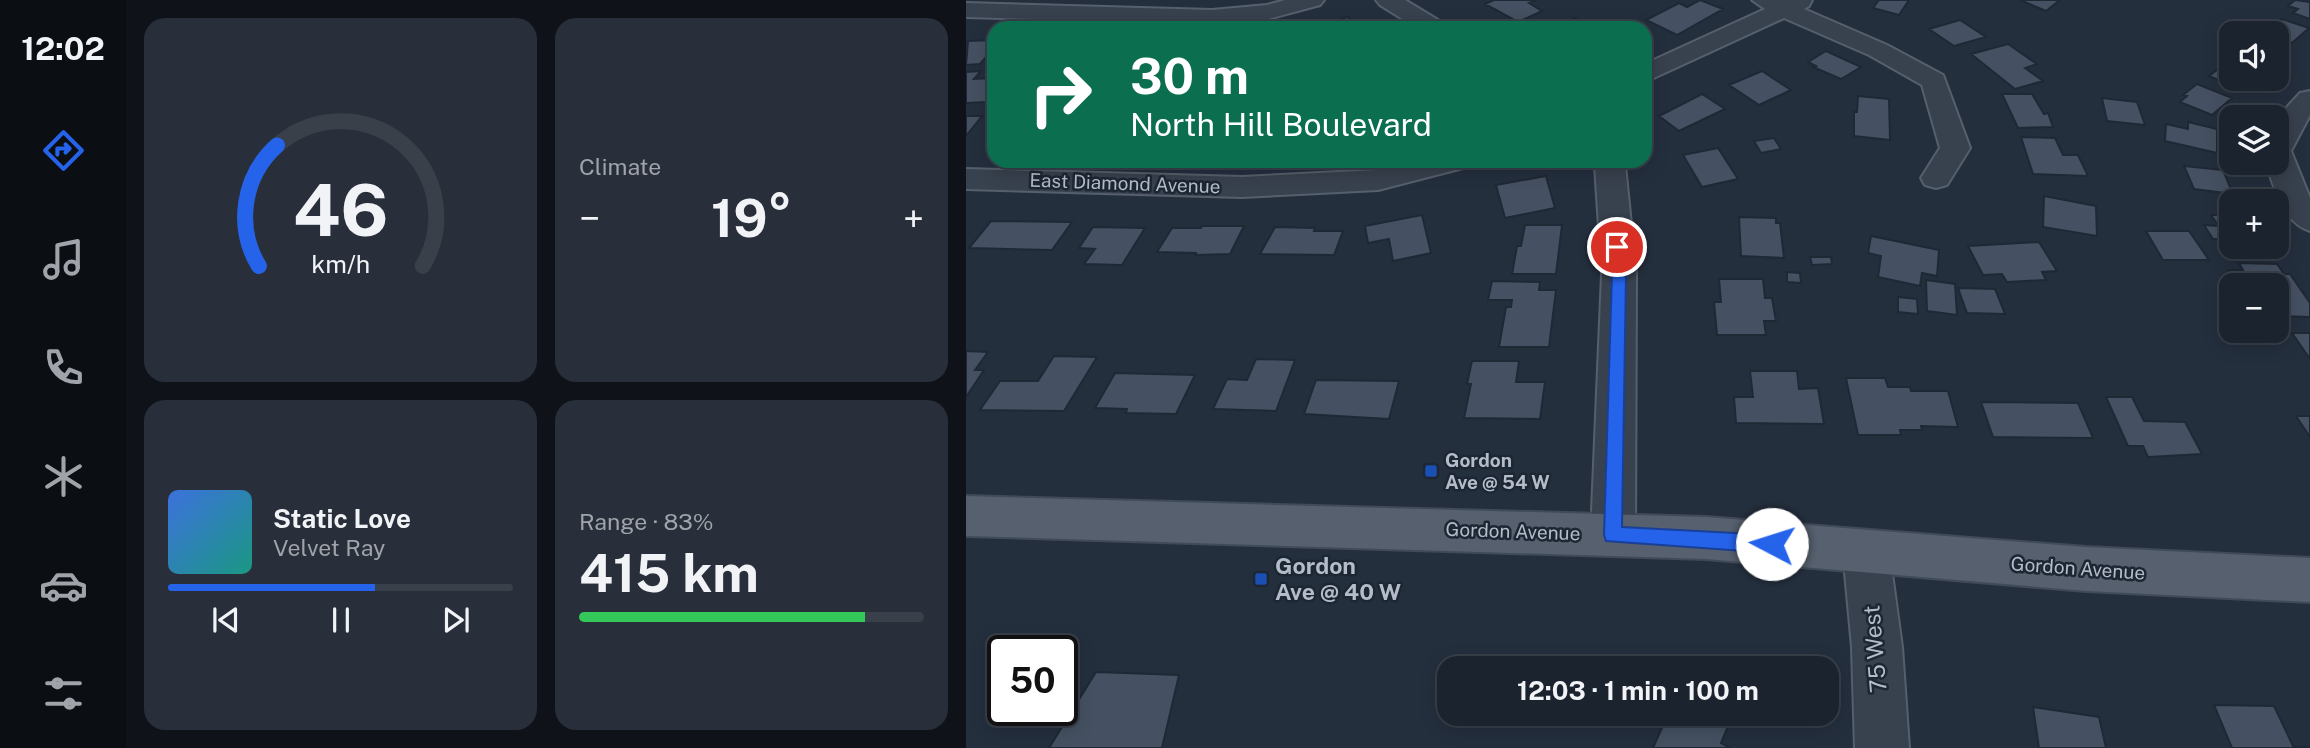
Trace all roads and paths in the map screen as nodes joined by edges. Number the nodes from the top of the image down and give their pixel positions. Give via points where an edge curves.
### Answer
1 (1312, 0) edge
2 (1388, 0) edge
3 (1784, 3) edge
4 (966, 10) edge
5 (1422, 21) edge
6 (1652, 70) edge
7 (2310, 99) edge
8 (2289, 125) edge
9 (1425, 168) edge
10 (1610, 168) edge
11 (2289, 175) edge
12 (1936, 178) dead end
13 (966, 179) edge
14 (2305, 207) edge
15 (966, 516) edge
16 (1613, 535) junction
17 (1866, 551) junction
18 (2310, 580) edge
19 (1882, 748) edge

1 - 4 street via 1268,12 1212,17
2 - 5 street
3 - 6 street
3 - 12 street via 1934,81 1955,148
7 - 8 street
9 - 13 street, East Diamond Avenue via 1378,180 1242,187
10 - 16 street via 1619,274
11 - 14 street
15 - 16 main road, Gordon Avenue
16 - 17 main road, Gordon Avenue
17 - 18 main road, Gordon Avenue via 2140,573
17 - 19 street, 75 West

